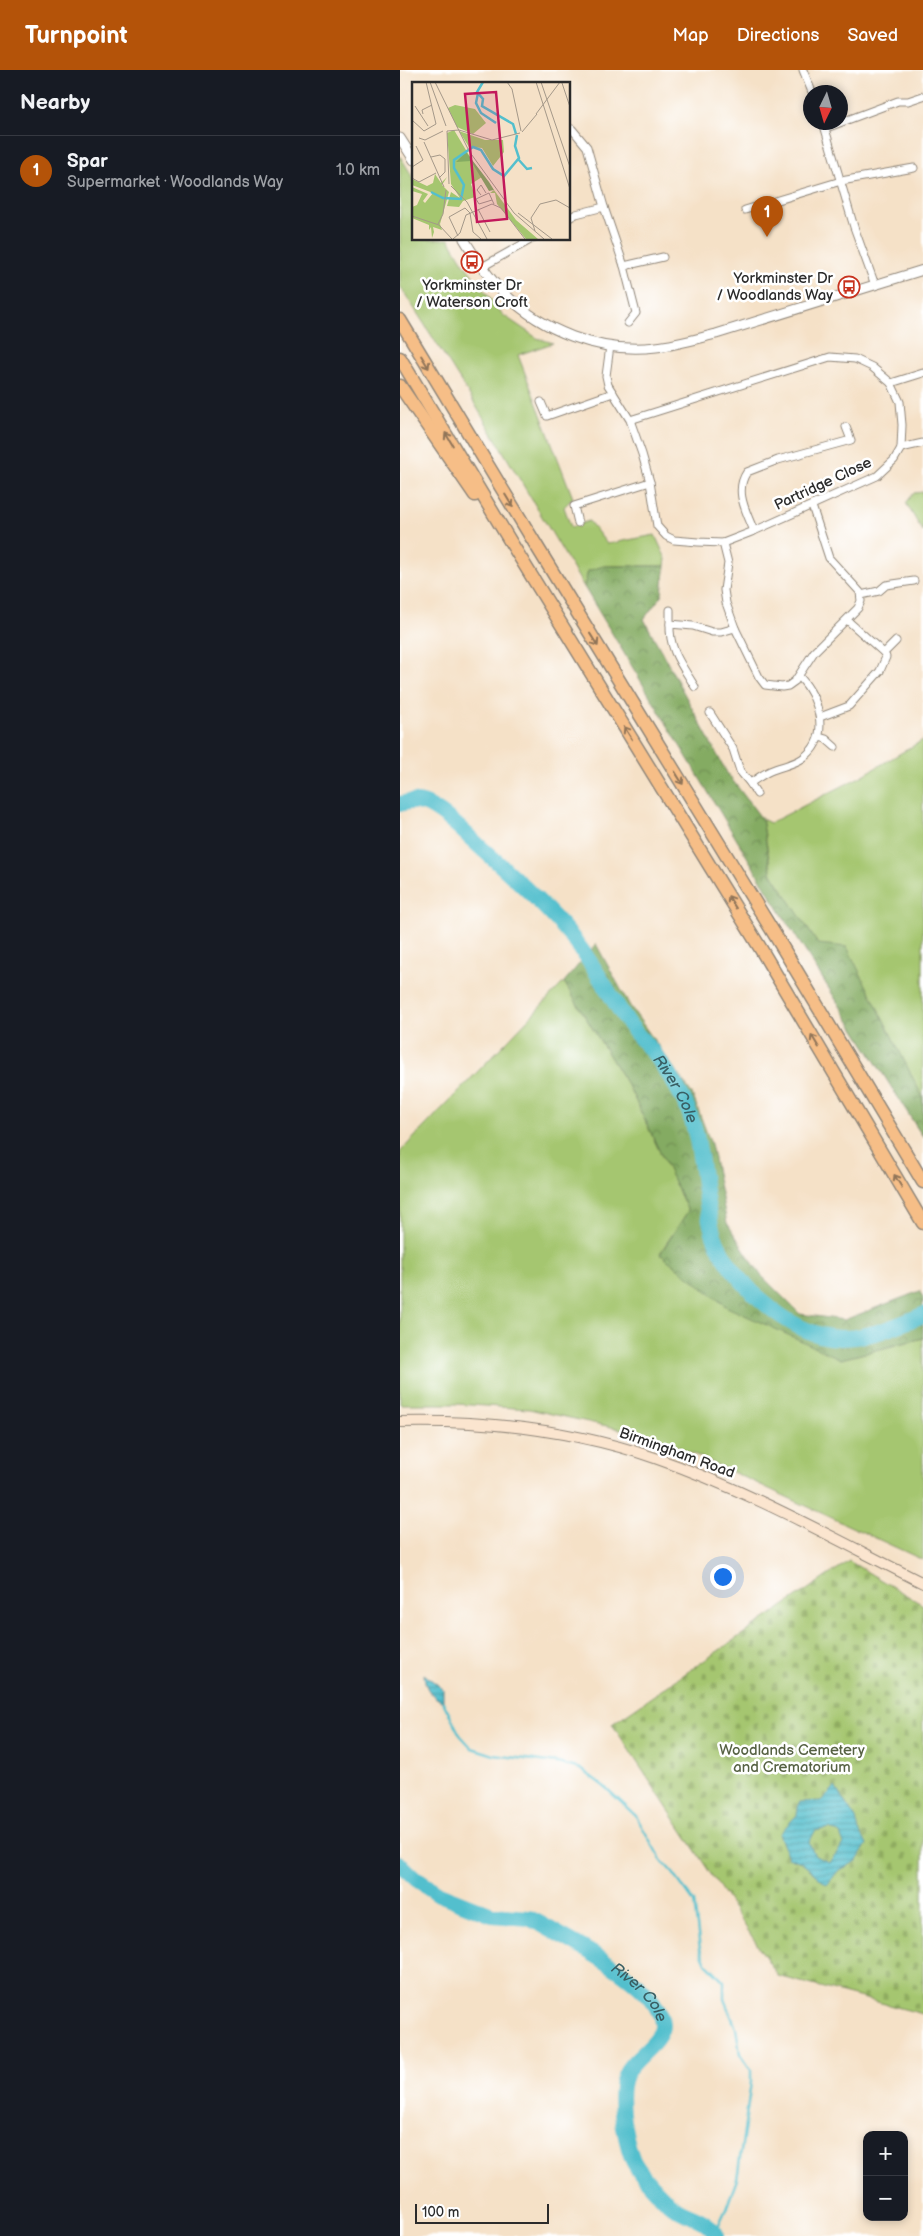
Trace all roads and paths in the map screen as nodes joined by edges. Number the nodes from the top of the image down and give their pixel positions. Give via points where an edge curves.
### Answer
1 (803, 70) edge
2 (809, 85) edge
3 (923, 96) edge
4 (848, 117) edge
5 (572, 129) dead end
6 (826, 130) edge
7 (400, 138) edge
8 (412, 157) edge
9 (914, 168) dead end
10 (841, 181) junction
11 (604, 207) junction
12 (745, 210) dead end
13 (570, 218) edge
14 (465, 240) edge
15 (530, 240) edge
16 (663, 257) dead end
17 (624, 266) junction
18 (482, 267) junction
19 (923, 270) edge
20 (875, 285) junction
21 (400, 320) edge
22 (628, 323) dead end
23 (610, 346) junction
24 (400, 358) edge
25 (923, 373) edge
26 (891, 383) junction
27 (400, 386) edge
28 (613, 393) junction
29 (541, 402) dead end
30 (630, 420) junction
31 (846, 427) dead end
32 (923, 443) edge
33 (901, 448) junction
34 (650, 482) junction
35 (812, 506) junction
36 (578, 523) dead end
37 (754, 531) junction
38 (510, 541) junction
39 (723, 543) junction
40 (914, 581) dead end
41 (861, 595) junction
42 (670, 610) dead end
43 (847, 620) junction
44 (670, 624) junction
45 (735, 628) junction
46 (896, 641) dead end
47 (884, 653) junction
48 (799, 676) junction
49 (695, 687) dead end
50 (710, 714) dead end
51 (820, 717) junction
52 (819, 736) junction
53 (835, 747) dead end
54 (750, 783) junction
55 (758, 794) dead end
56 (923, 1182) edge
57 (923, 1223) edge
58 (400, 1422) edge
59 (923, 1583) edge

1 - 2 street
3 - 4 street
5 - 11 street via 587,147
6 - 10 street
7 - 8 street
9 - 10 street
10 - 12 street
10 - 20 street
11 - 13 street
11 - 17 street
14 - 18 street
15 - 18 street
16 - 17 street
17 - 22 street via 636,313
18 - 23 street via 502,291 538,319 570,336
19 - 20 street
20 - 23 street via 681,343 655,348
21 -> 56 highway
23 - 28 street via 606,376
38 -> 24 highway
25 - 26 street
26 - 30 street via 872,367 855,359 830,357
26 - 33 street via 900,402
27 - 38 highway via 461,477
28 - 29 street via 547,416
28 - 30 street
30 - 34 street
31 - 37 street via 851,440 747,472 740,483 740,492
32 - 33 street
33 - 35 street, Partridge Close via 877,476
34 - 36 street via 574,506
34 - 39 street, Partridge Close via 657,526 666,536 674,540
35 - 37 street, Partridge Close
35 - 41 street via 829,558
37 - 39 street, Partridge Close
57 -> 38 highway via 759,946
39 - 45 street via 728,563 724,590
40 - 41 street via 886,585 879,591
41 - 43 street via 858,608
42 - 44 street
43 - 47 street
43 - 48 street via 814,652
44 - 45 street via 712,632
44 - 49 street via 670,640
45 - 48 street via 765,685 788,686
46 - 47 street
47 - 51 street via 886,657 880,671 850,706
48 - 51 street via 811,689
50 - 54 street via 733,748 740,771
51 - 52 street
52 - 53 street
52 - 54 street via 804,757
54 - 55 street
58 - 59 main road, Birmingham Road via 480,1423 532,1429 654,1457 742,1492

